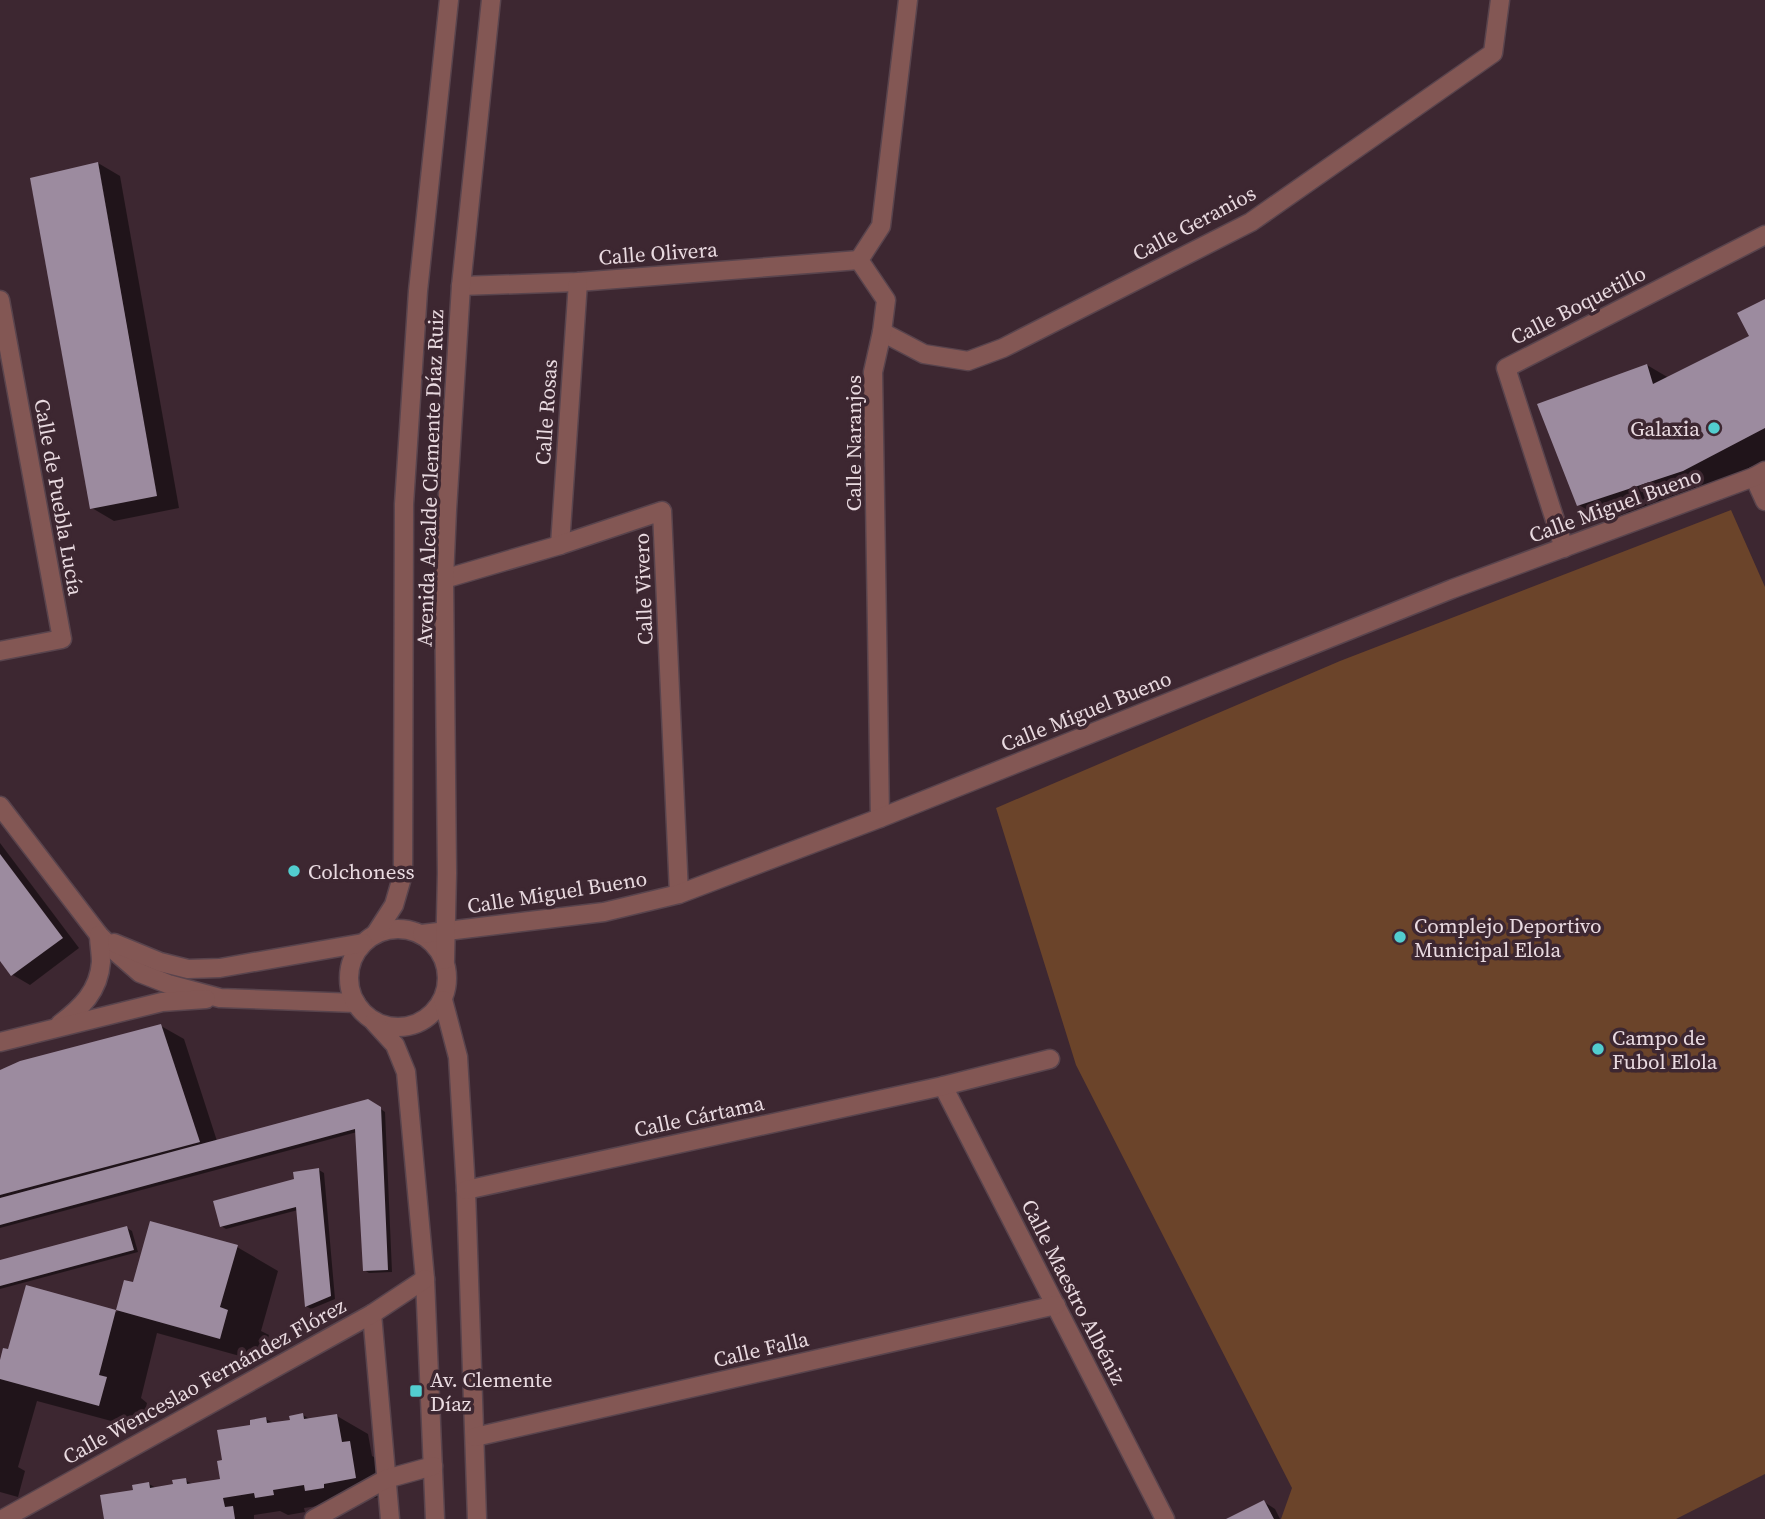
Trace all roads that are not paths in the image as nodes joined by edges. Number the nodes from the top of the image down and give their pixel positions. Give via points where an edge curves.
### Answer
1 (449, 0) edge
2 (491, 0) edge
3 (908, 0) edge
4 (1500, 0) edge
5 (1765, 235) edge
6 (859, 260) junction
7 (578, 282) junction
8 (461, 286) junction
9 (0, 300) edge
10 (882, 332) junction
11 (1761, 475) edge
12 (1765, 501) edge
13 (560, 545) junction
14 (1564, 548) junction
15 (444, 579) junction
16 (0, 650) edge
17 (0, 806) edge
18 (880, 818) junction
19 (679, 894) junction
20 (445, 932) junction
21 (422, 934) junction
22 (99, 935) junction
23 (370, 938) junction
24 (444, 960) junction
25 (220, 998) junction
26 (443, 1000) junction
27 (356, 1003) junction
28 (374, 1022) junction
29 (56, 1027) junction
30 (0, 1042) edge
31 (1050, 1059) dead end
32 (943, 1086) junction
33 (466, 1190) junction
34 (425, 1279) junction
35 (1056, 1305) junction
36 (372, 1314) junction
37 (475, 1437) junction
38 (433, 1466) junction
39 (386, 1479) junction
40 (3, 1519) edge
41 (314, 1519) edge
42 (390, 1519) edge
43 (435, 1519) edge
44 (477, 1519) edge
45 (1165, 1519) edge

1 - 23 street, Avenida Alcalde Clemente Díaz Ruiz via 418,291 404,504 403,874 394,905
2 - 8 street, Avenida Alcalde Clemente Díaz Ruiz
3 - 6 street via 881,226
4 - 10 street, Calle Geranios via 1493,53 1251,222 1003,348 968,361 924,354
5 - 14 street, Calle Boquetillo via 1506,368
6 - 7 street, Calle Olivera
6 - 10 street, Calle Naranjos via 886,300
7 - 8 street, Calle Olivera
7 - 13 street, Calle Rosas
8 - 15 street, Avenida Alcalde Clemente Díaz Ruiz
9 - 16 street, Calle de Puebla Lucía via 62,639
10 - 18 street, Calle Naranjos via 873,372
11 - 12 street
11 - 14 street, Calle Miguel Bueno
13 - 15 street, Calle Vivero
13 - 19 street, Calle Vivero via 662,511
14 - 18 street, Calle Miguel Bueno
15 - 20 street, Avenida Alcalde Clemente Díaz Ruiz
17 - 22 street
18 - 19 street, Calle Miguel Bueno
19 - 20 street, Calle Miguel Bueno via 604,912
20 - 21 street, Calle Miguel Bueno
20 - 24 street, Avenida Alcalde Clemente Díaz Ruiz
21 - 23 street via 391,929
21 - 24 street
22 - 23 street via 188,969 220,968
22 - 25 street via 140,972
22 - 29 street via 101,962 88,1000
23 - 27 street via 354,956 349,972 349,988
24 - 26 street via 448,984
25 - 27 street
25 - 29 street via 162,1002
26 - 28 street via 422,1022 407,1027
26 - 33 street via 458,1056
27 - 28 street
28 - 34 street via 394,1045 406,1072
29 - 30 street
31 - 32 street, Calle Cártama
32 - 33 street, Calle Cártama
32 - 35 street, Calle Maestro Albéniz
33 - 37 street
34 - 36 street, Calle Wenceslao Fernández Flórez
34 - 38 street
35 - 37 street, Calle Falla
35 - 45 street, Calle Maestro Albéniz
36 - 39 street
36 - 40 street, Calle Wenceslao Fernández Flórez
37 - 44 street
38 - 39 street
38 - 43 street
39 - 41 street
39 - 42 street

